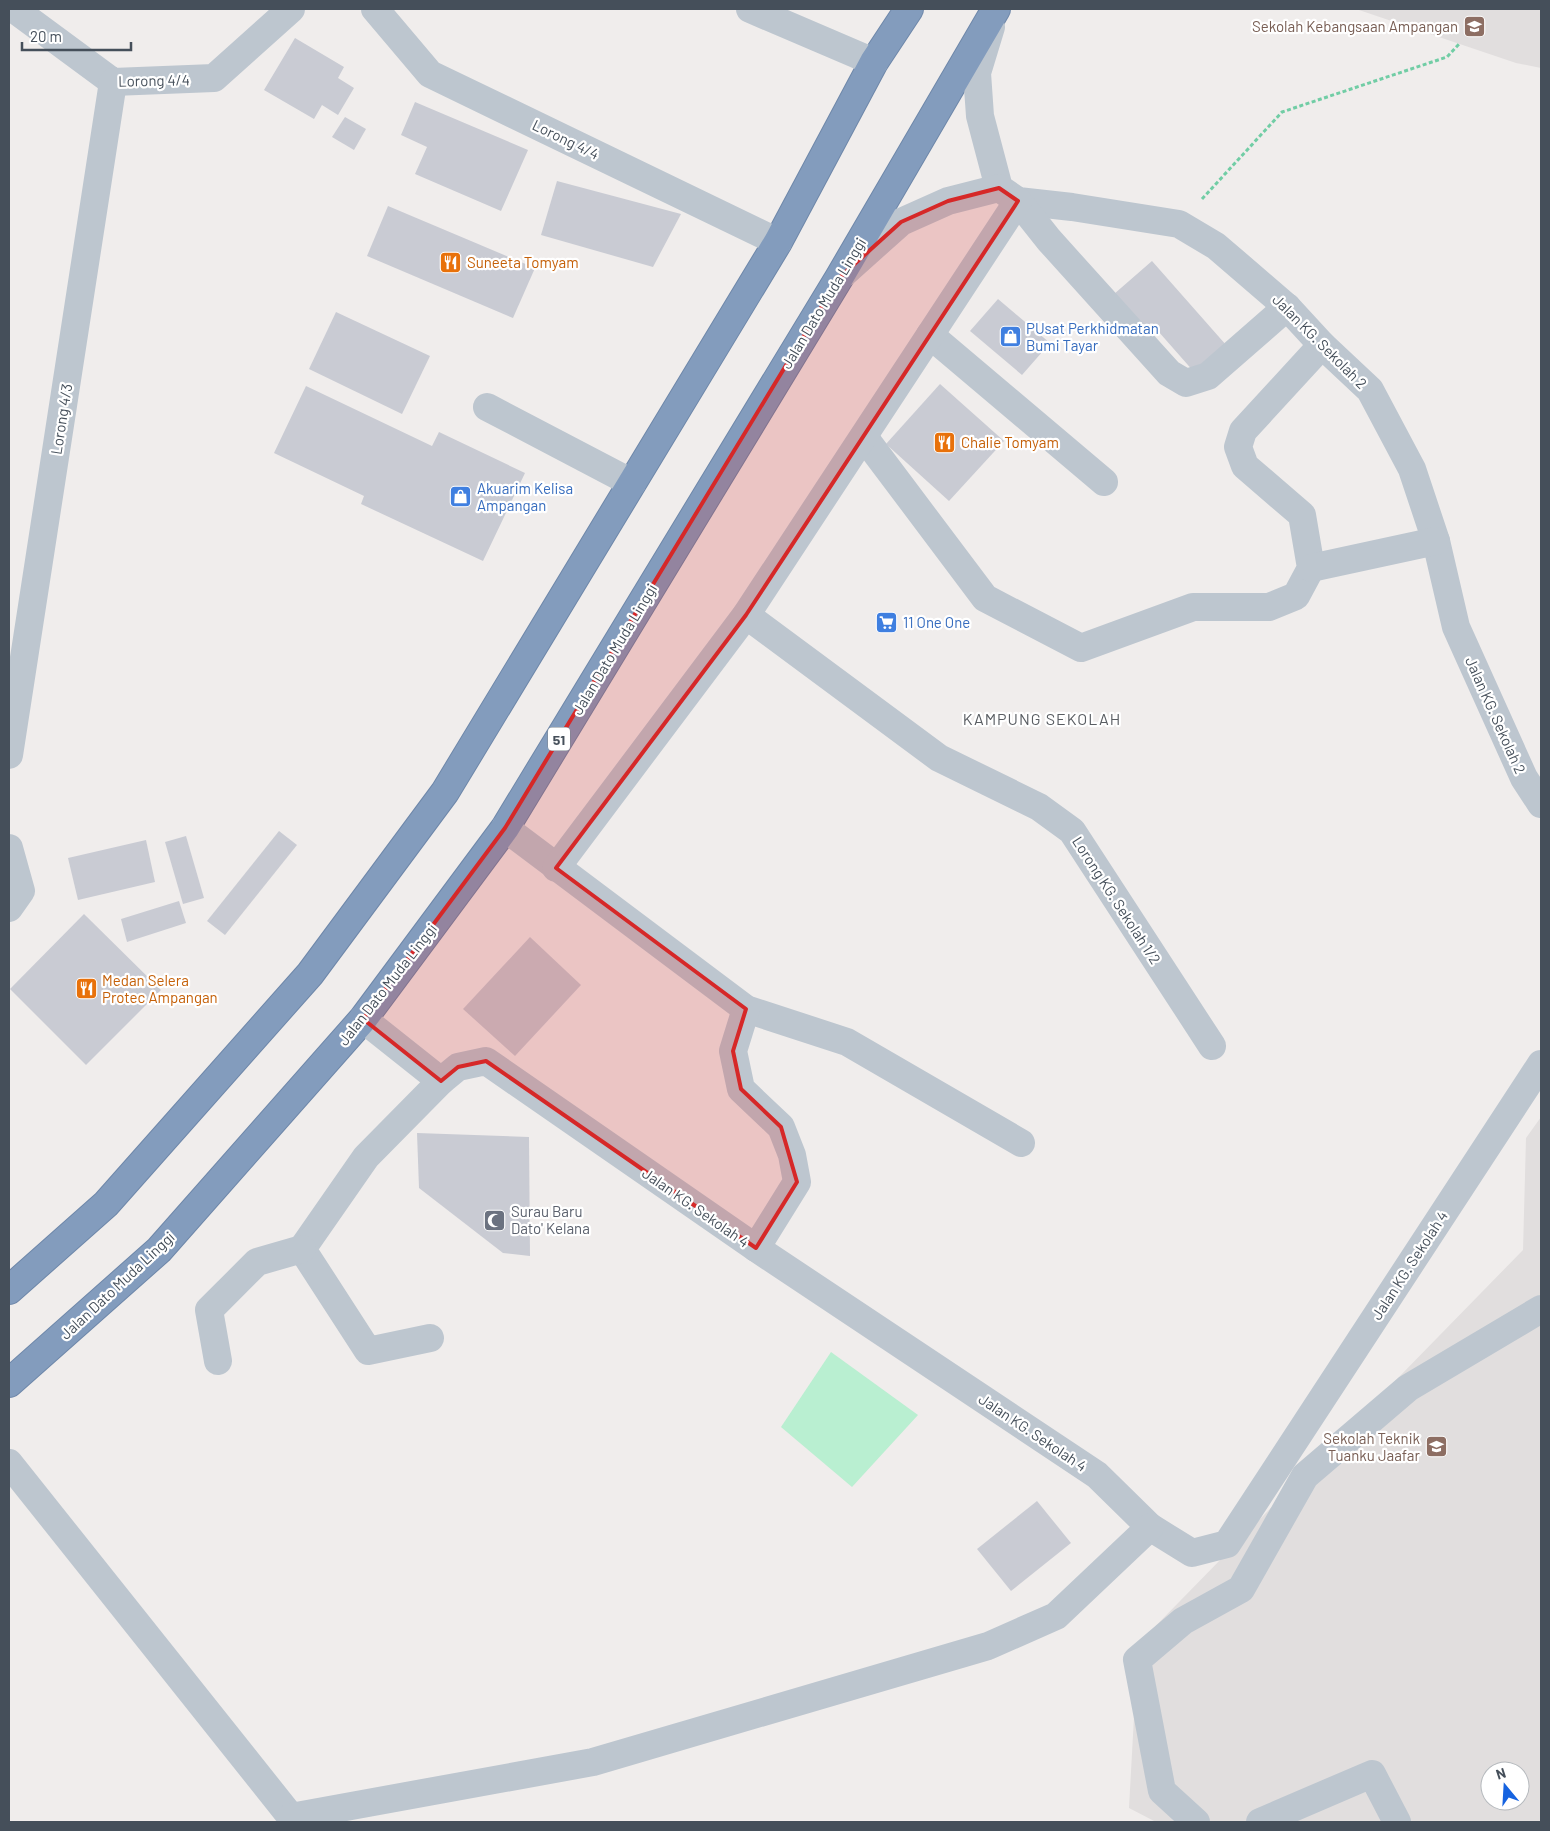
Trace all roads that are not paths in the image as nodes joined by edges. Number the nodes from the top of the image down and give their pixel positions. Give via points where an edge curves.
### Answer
1 (14, 9) edge
2 (291, 9) edge
3 (375, 9) edge
4 (750, 9) edge
5 (909, 9) edge
6 (996, 9) edge
7 (874, 62) junction
8 (113, 82) junction
9 (1009, 194) junction
10 (778, 242) junction
11 (839, 278) junction
12 (1287, 307) junction
13 (930, 335) junction
14 (1322, 345) junction
15 (487, 407) dead end
16 (864, 437) junction
17 (1104, 482) dead end
18 (632, 483) junction
19 (1436, 541) junction
20 (1311, 568) junction
21 (746, 616) junction
22 (9, 755) edge
23 (1541, 804) edge
24 (505, 828) junction
25 (9, 848) edge
26 (556, 868) junction
27 (9, 908) edge
28 (746, 1009) junction
29 (363, 1019) junction
30 (1212, 1046) dead end
31 (1541, 1064) edge
32 (442, 1081) junction
33 (1021, 1143) dead end
34 (756, 1248) junction
35 (302, 1249) junction
36 (9, 1290) edge
37 (1541, 1309) edge
38 (430, 1338) dead end
39 (218, 1361) dead end
40 (9, 1382) edge
41 (9, 1463) edge
42 (1150, 1527) junction
43 (292, 1820) edge
44 (1196, 1822) edge
45 (1260, 1822) edge
46 (1397, 1822) edge

1 - 8 street, Lorong 4/4
2 - 8 street, Lorong 4/4 via 214,78
3 - 10 street, Lorong 4/4 via 430,74
4 - 7 street
5 - 7 highway
6 - 9 street via 977,73 980,116
6 - 11 highway, Jalan Dato Muda Linggi / 51
7 - 10 highway
8 - 22 street, Lorong 4/3
9 - 11 street, Jalan KG. Sekolah 2 via 948,201 901,222
9 - 12 street, Jalan KG. Sekolah 2 via 1179,224 1216,246
9 - 12 street via 1169,374 1186,383 1208,376
9 - 13 street
10 - 18 highway
11 - 24 highway, Jalan Dato Muda Linggi / 51
12 - 14 street, Jalan KG. Sekolah 2
13 - 16 street
13 - 17 street
14 - 19 street, Jalan KG. Sekolah 2 via 1370,390 1412,470
14 - 20 street via 1243,431 1238,447 1245,466 1302,515
15 - 18 street
16 - 20 street via 985,598 1081,648 1193,608 1270,607 1296,596
16 - 21 street
18 - 36 highway via 445,792 310,974 106,1204
19 - 20 street
19 - 23 street, Jalan KG. Sekolah 2 via 1456,627 1524,778
21 - 26 street
21 - 30 street, Lorong KG. Sekolah 1/2 via 939,758 1039,807 1072,831
24 - 26 street
24 - 29 highway, Jalan Dato Muda Linggi / 51
25 - 27 street via 21,891
26 - 28 street
28 - 33 street via 847,1042
28 - 34 street via 733,1051 741,1089 782,1127 797,1182
29 - 32 street
29 - 40 highway, Jalan Dato Muda Linggi / 51 via 159,1250
31 - 42 street, Jalan KG. Sekolah 4 via 1227,1544 1192,1552
32 - 34 street, Jalan KG. Sekolah 4 via 458,1066 486,1061
32 - 35 street, Jalan KG. Sekolah 4 via 366,1157
34 - 42 street, Jalan KG. Sekolah 4 via 1097,1475
35 - 38 street via 368,1351
35 - 39 street via 256,1262 209,1310
37 - 44 street via 1408,1388 1305,1476 1241,1589 1183,1621 1137,1660 1162,1791
41 - 43 street
42 - 43 street via 1056,1616 988,1646 593,1762
45 - 46 street via 1372,1774

